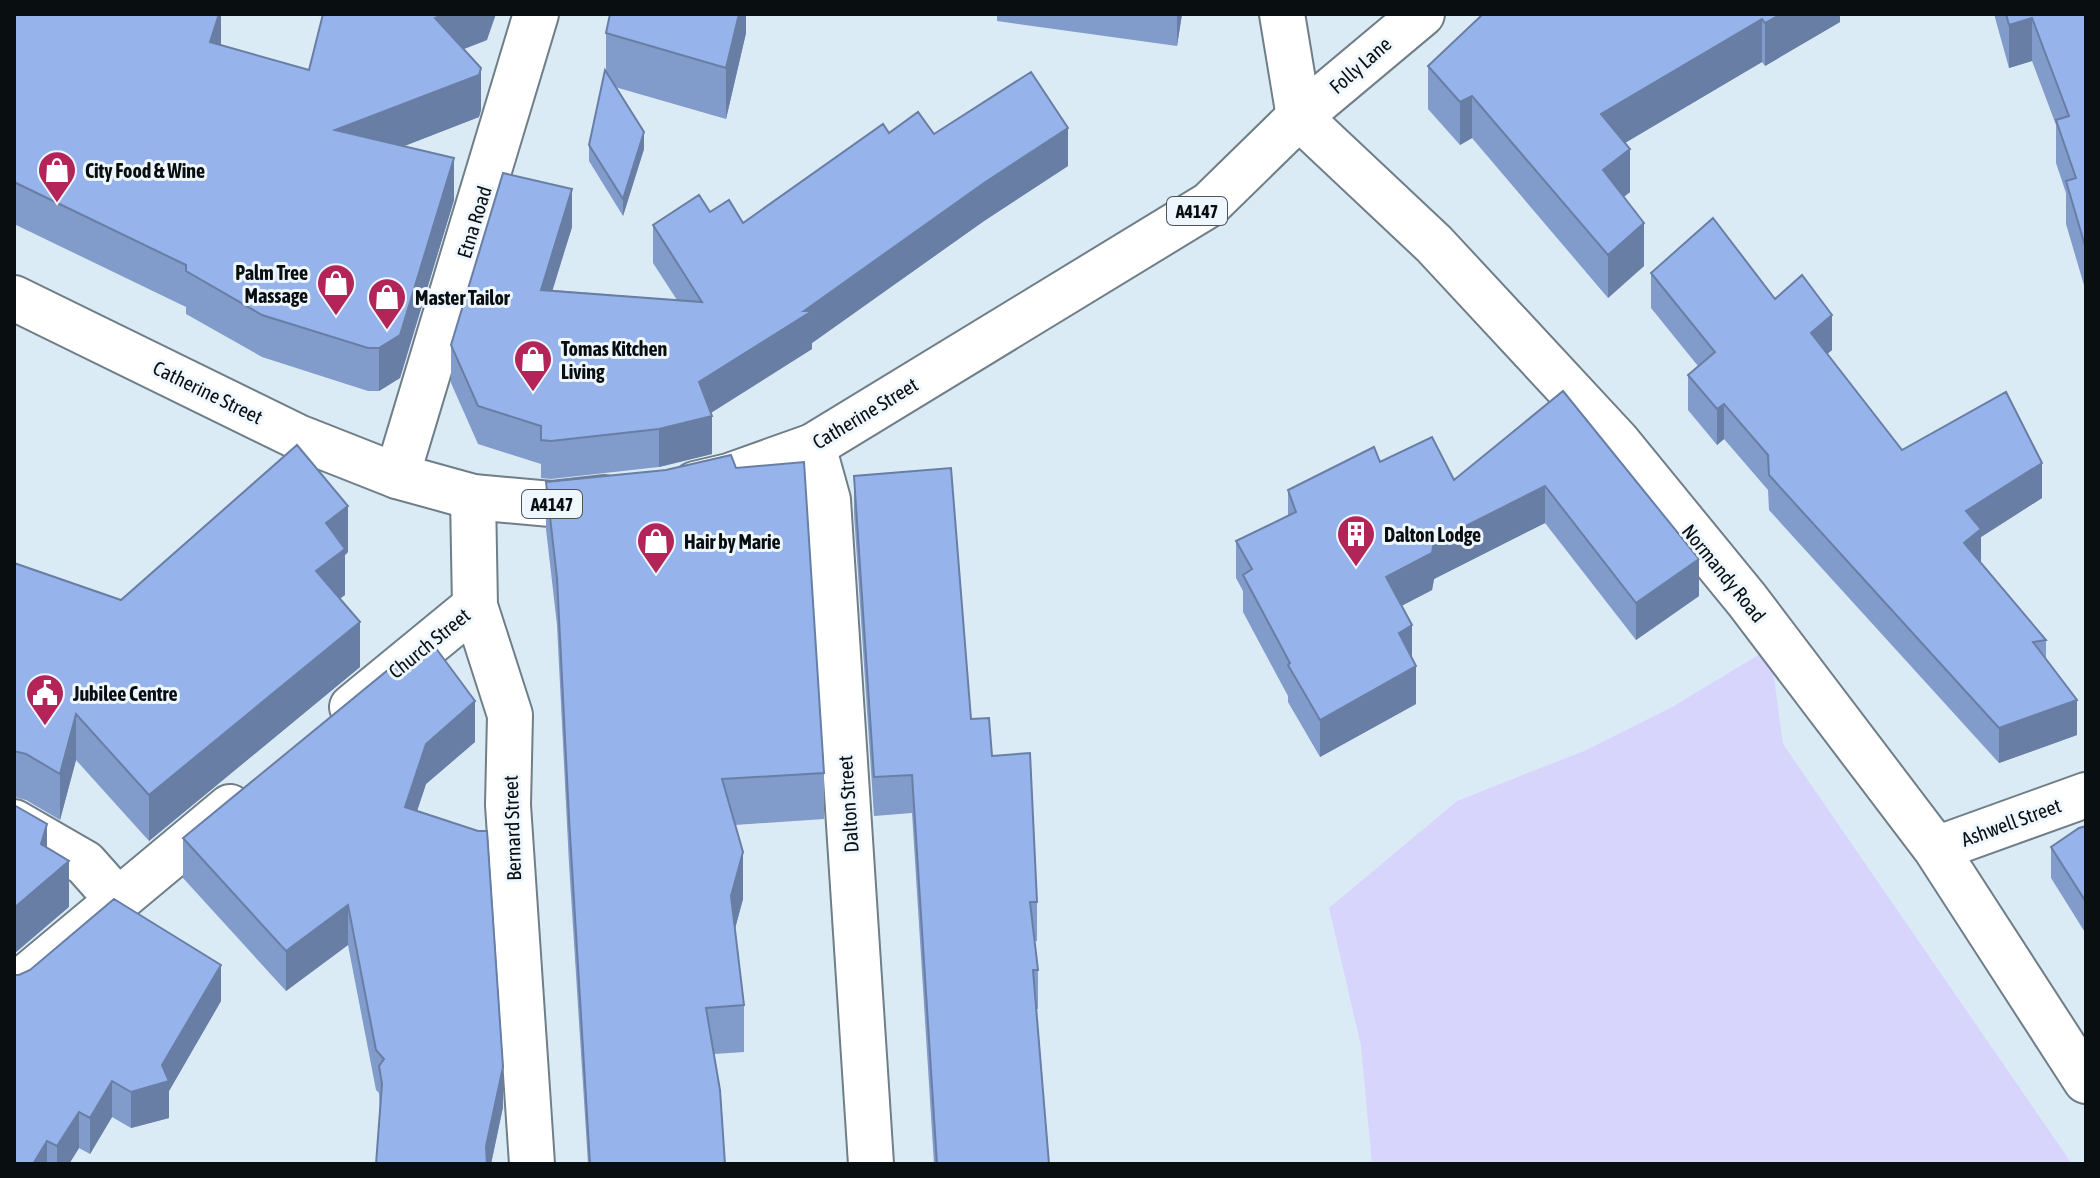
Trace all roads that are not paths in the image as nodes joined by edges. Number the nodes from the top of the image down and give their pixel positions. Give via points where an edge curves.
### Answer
1 (536, 14) edge
2 (1282, 14) edge
3 (1422, 14) edge
4 (1299, 117) junction
5 (14, 298) edge
6 (813, 446) junction
7 (397, 476) junction
8 (473, 497) junction
9 (475, 606) junction
10 (321, 732) edge
11 (261, 781) edge
12 (2086, 795) edge
13 (14, 822) edge
14 (1936, 849) junction
15 (117, 899) junction
16 (14, 987) edge
17 (2086, 1081) edge
18 (532, 1164) edge
19 (871, 1164) edge

1 - 7 street, Etna Road
2 - 4 street
3 - 4 street, Folly Lane / A4147
4 - 6 street, Catherine Street / A4147 via 1210,204
4 - 14 street, Normandy Road via 1434,244 1617,441 1805,674
5 - 7 street, Catherine Street / A4147 via 298,437
6 - 8 street, Catherine Street / A4147 via 729,476 656,493 551,504
6 - 19 street, Dalton Street via 828,500
7 - 8 street, Catherine Street / A4147
8 - 9 street, Bernard Street
9 - 10 street, Church Street
9 - 18 street, Bernard Street via 510,715 508,805
11 - 15 street
12 - 14 street, Ashwell Street
13 - 15 street via 85,863
14 - 17 street, Normandy Road
15 - 16 street

